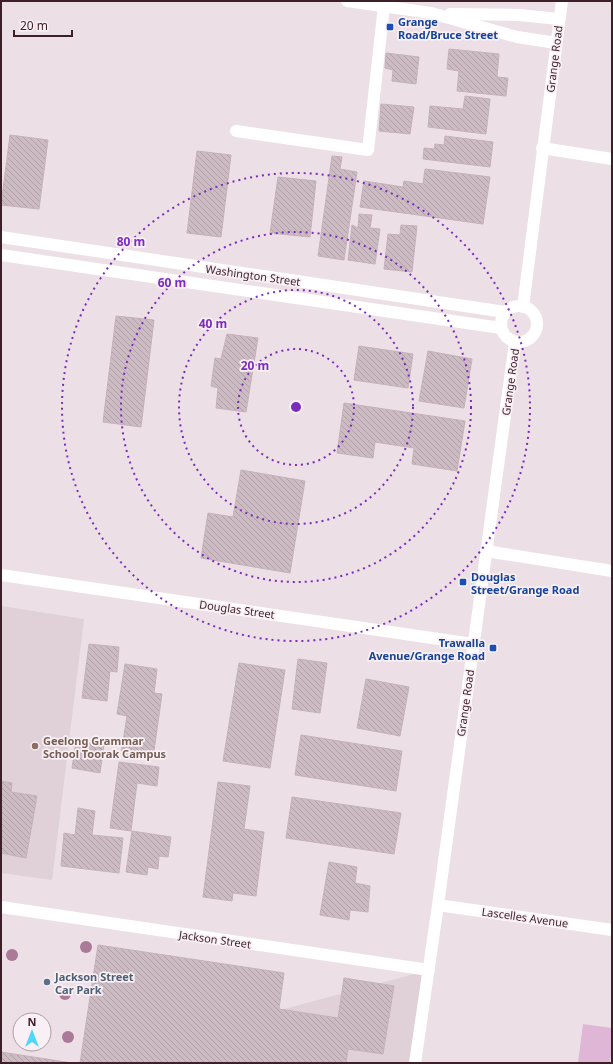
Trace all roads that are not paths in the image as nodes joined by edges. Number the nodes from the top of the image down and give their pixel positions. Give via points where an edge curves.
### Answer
1 (347, 1) edge
2 (562, 1) edge
3 (384, 6) junction
4 (431, 14) junction
5 (560, 19) junction
6 (556, 43) junction
7 (236, 131) dead end
8 (542, 148) junction
9 (612, 159) edge
10 (1, 237) edge
11 (1, 256) edge
12 (523, 307) junction
13 (505, 312) junction
14 (501, 328) junction
15 (515, 342) junction
16 (486, 552) junction
17 (612, 571) edge
18 (1, 575) edge
19 (473, 644) junction
20 (438, 905) junction
21 (1, 908) edge
22 (612, 930) edge
23 (429, 970) junction
24 (415, 1063) edge

1 - 3 street
2 - 5 street, Grange Road
3 - 4 street
3 - 7 street via 368,150
4 - 5 street via 519,15
4 - 6 street
5 - 6 street, Grange Road
6 - 8 street, Grange Road
8 - 9 street
8 - 12 street, Grange Road
10 - 13 street, Washington Street
11 - 14 street, Washington Street
12 - 13 street
12 - 15 street via 535,316 537,327 527,340
13 - 14 street
14 - 15 street via 504,336
15 - 16 street, Grange Road
16 - 17 street
16 - 19 street, Grange Road
18 - 19 street, Douglas Street
19 - 20 street, Grange Road
20 - 22 street, Lascelles Avenue
20 - 23 street, Grange Road
21 - 23 street, Jackson Street
23 - 24 street, Grange Road

